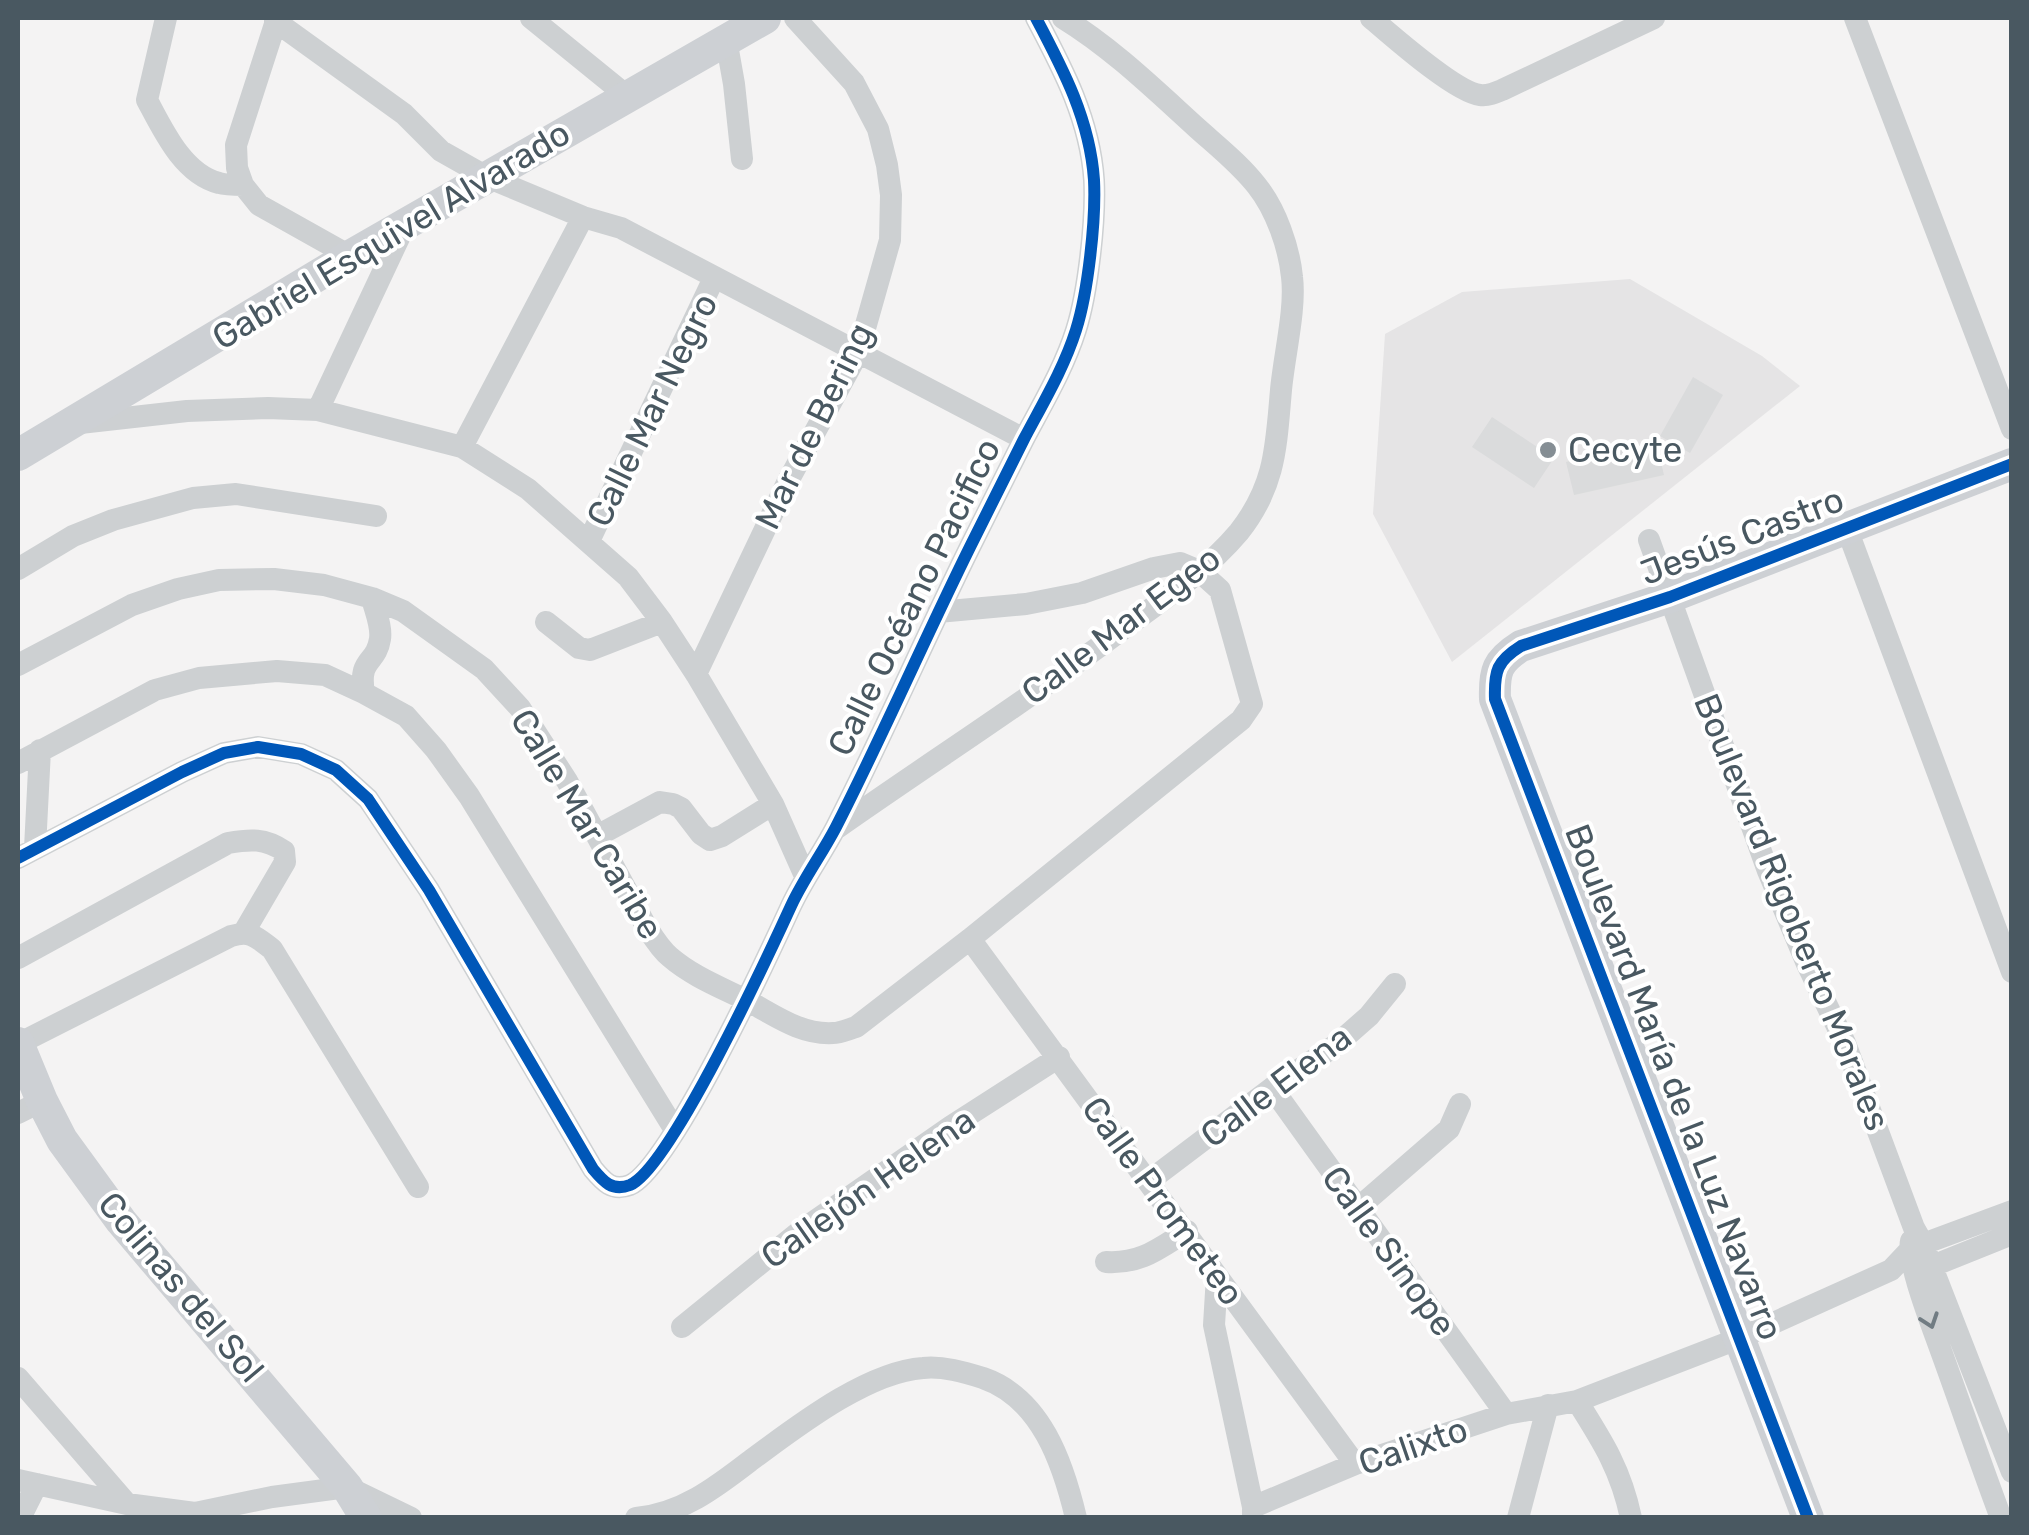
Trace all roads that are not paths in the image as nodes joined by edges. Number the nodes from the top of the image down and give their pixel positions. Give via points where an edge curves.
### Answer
1 (166, 18) edge
2 (531, 18) edge
3 (765, 18) edge
4 (795, 18) edge
5 (1036, 18) edge
6 (1062, 18) edge
7 (1370, 18) edge
8 (1654, 18) edge
9 (1855, 18) edge
10 (276, 19) edge
11 (726, 38) junction
12 (628, 96) junction
13 (742, 159) dead end
14 (487, 177) junction
15 (243, 185) junction
16 (583, 217) junction
17 (405, 225) junction
18 (350, 256) junction
19 (714, 278) junction
20 (858, 353) junction
21 (318, 410) junction
22 (72, 424) junction
23 (2012, 429) edge
24 (1024, 439) junction
25 (462, 447) junction
26 (18, 455) edge
27 (2012, 464) edge
28 (376, 516) dead end
29 (1847, 529) junction
30 (1649, 540) dead end
31 (589, 542) junction
32 (18, 569) edge
33 (1199, 570) junction
34 (1670, 597) junction
35 (372, 598) junction
36 (938, 612) junction
37 (546, 622) dead end
38 (662, 622) junction
39 (18, 665) edge
40 (1498, 666) joint
41 (696, 674) junction
42 (364, 692) junction
43 (40, 750) junction
44 (18, 762) edge
45 (773, 804) junction
46 (834, 829) junction
47 (597, 836) junction
48 (26, 853) edge
49 (805, 876) junction
50 (244, 932) junction
51 (970, 939) junction
52 (18, 958) edge
53 (2012, 972) edge
54 (1395, 984) dead end
55 (747, 1000) junction
56 (18, 1044) edge
57 (1058, 1057) junction
58 (1272, 1088) junction
59 (1460, 1104) dead end
60 (30, 1107) edge
61 (675, 1130) junction
62 (1150, 1181) junction
63 (418, 1187) dead end
64 (1358, 1208) junction
65 (2012, 1210) edge
66 (1187, 1231) junction
67 (2012, 1234) edge
68 (1918, 1252) junction
69 (1106, 1262) dead end
70 (1217, 1276) junction
71 (682, 1327) dead end
72 (1740, 1338) junction
73 (18, 1378) edge
74 (1577, 1401) junction
75 (1548, 1406) junction
76 (1506, 1414) junction
77 (1356, 1464) junction
78 (2012, 1472) edge
79 (27, 1482) edge
80 (346, 1487) junction
81 (127, 1504) junction
82 (1253, 1512) edge
83 (194, 1515) edge
84 (20, 1518) edge
85 (366, 1518) edge
86 (411, 1518) edge
87 (636, 1518) edge
88 (1076, 1518) edge
89 (1518, 1518) edge
90 (1631, 1518) edge
91 (1808, 1518) edge
92 (2001, 1518) edge

1 - 15 street via 146,100 193,169 216,182
2 - 12 street
3 - 11 street, Gabriel Esquivel Alvarado
4 - 20 street, Mar de Bering via 854,84 888,165 890,240
5 - 24 street, Calle Océano Pacifico via 1078,106 1094,184 1077,327
6 - 33 street, Calle Mar Egeo via 1096,39 1258,186 1286,248 1292,299 1269,479 1260,503
7 - 8 street via 1460,87 1482,95
9 - 23 street
10 - 14 street via 404,114 441,150
10 - 15 street via 236,145
11 - 12 street, Gabriel Esquivel Alvarado
11 - 13 street
12 - 14 street, Gabriel Esquivel Alvarado
14 - 16 street
14 - 17 street, Gabriel Esquivel Alvarado
15 - 18 street via 259,205
16 - 19 street via 621,228
16 - 25 street
17 - 18 street, Gabriel Esquivel Alvarado
17 - 21 street
18 - 22 street, Gabriel Esquivel Alvarado
19 - 20 street
19 - 31 street, Calle Mar Negro
20 - 24 street
20 - 41 street, Mar de Bering
21 - 22 street via 187,411
21 - 25 street
22 - 26 street, Gabriel Esquivel Alvarado
24 - 36 street, Calle Océano Pacifico
25 - 31 street via 528,489
27 - 29 street, Jesús Castro
28 - 32 street via 236,494 194,498 72,536
29 - 34 street, Jesús Castro
29 - 53 street
30 - 34 street, Boulevard Rigoberto Morales
31 - 38 street via 628,577
33 - 36 street via 1180,563 1082,593
33 - 46 street, Calle Mar Egeo via 1083,660
33 - 51 street, Calle Mar Caribe via 1220,590 1252,704
34 - 40 street, Jesús Castro via 1521,646
34 - 68 street, Boulevard Rigoberto Morales via 1768,871 1845,1042
35 - 39 street, Calle Mar Caribe via 324,584 219,580 132,605
35 - 42 street via 381,636 364,665
35 - 47 street, Calle Mar Caribe via 403,611 484,669 520,708
36 - 46 street, Calle Océano Pacifico
37 - 38 street via 590,650
38 - 41 street
40 - 72 street, Boulevard María de la Luz Navarro via 1494,699
41 - 45 street
42 - 43 street via 325,675 278,671 198,678 155,690
42 - 61 street via 406,716 470,796
43 - 44 street
43 - 48 street
45 - 47 street via 710,840 680,808 660,802
45 - 49 street
46 - 49 street, Calle Océano Pacifico
47 - 55 street, Calle Mar Caribe via 658,944 704,980
48 - 61 street, Calle Océano Pacifico via 224,753 258,748 300,754 336,770 368,799 605,1183 617,1188 646,1175
49 - 55 street, Calle Océano Pacifico
50 - 52 street via 285,862 284,851 272,842 228,843
50 - 56 street
50 - 63 street via 272,949
51 - 55 street, Calle Mar Caribe via 856,1027 809,1030
51 - 57 street, Calle Prometeo
54 - 58 street, Calle Elena via 1347,1036
55 - 61 street, Calle Océano Pacifico
56 - 60 street, Colinas del Sol
57 - 62 street, Calle Prometeo
57 - 71 street, Callejón Helena via 799,1232
58 - 62 street, Calle Elena
58 - 64 street, Calle Sinope
59 - 64 street via 1449,1128
60 - 80 street, Colinas del Sol
62 - 66 street, Calle Prometeo
64 - 76 street, Calle Sinope
65 - 68 street
66 - 69 street via 1144,1257
66 - 70 street, Calle Prometeo
67 - 68 street
68 - 72 street, Calixto
68 - 78 street, Boulevard Rigoberto Morales
68 -> 92 street, Boulevard Rigoberto Morales via 1961,1412
70 - 77 street, Calle Prometeo
70 - 82 street via 1214,1325
72 - 74 street, Calixto
72 - 91 street, Boulevard María de la Luz Navarro
73 - 81 street
74 - 75 street, Calixto
74 - 90 street via 1615,1463
75 - 76 street, Calixto
75 - 89 street
76 - 77 street, Calixto
77 - 82 street, Calixto
79 - 81 street
79 - 84 street
80 - 83 street
80 - 85 street, Colinas del Sol
80 - 86 street
81 - 83 street
87 - 88 street via 708,1493 810,1416 890,1375 924,1368 960,1370 995,1382 1028,1406 1050,1442

